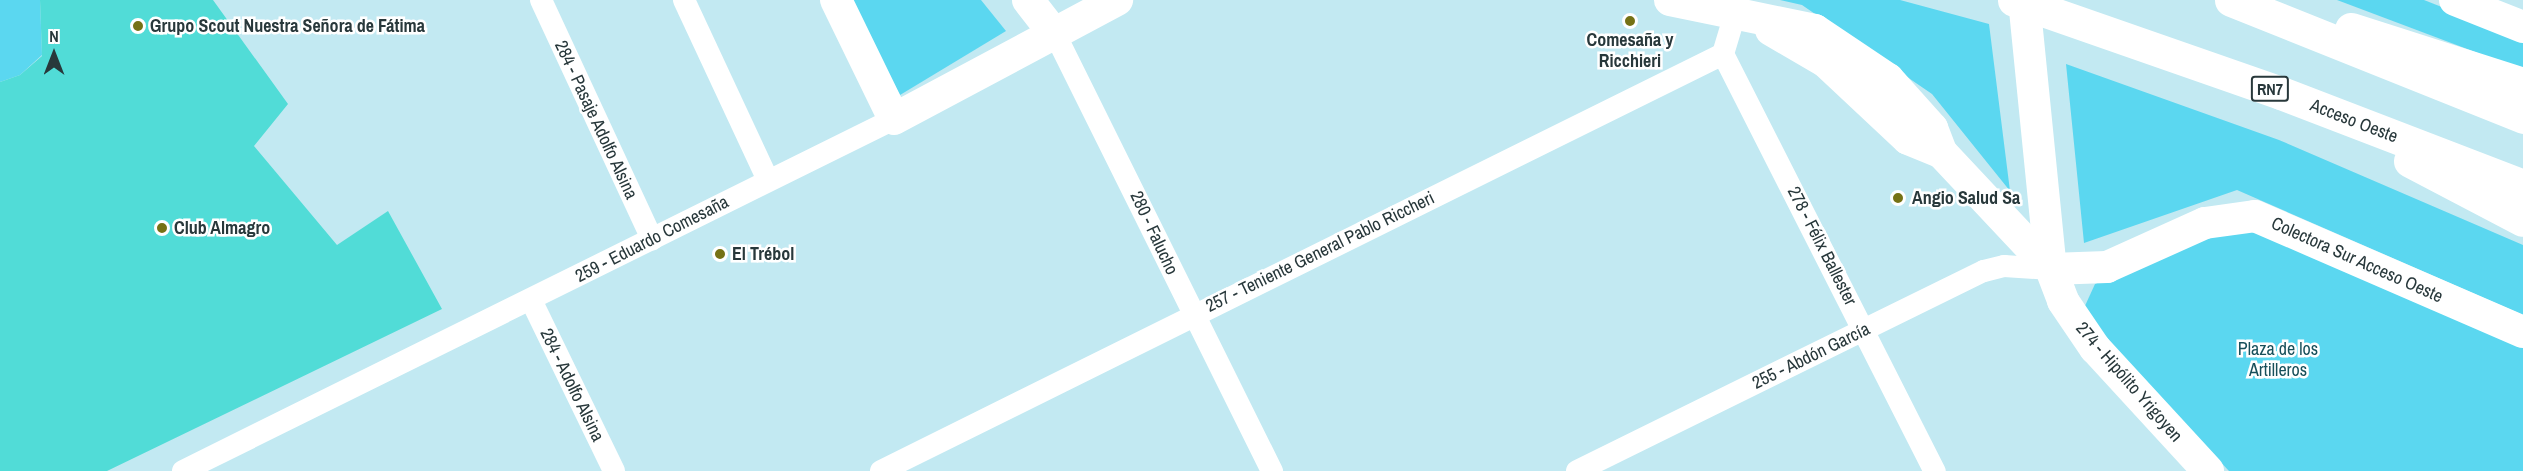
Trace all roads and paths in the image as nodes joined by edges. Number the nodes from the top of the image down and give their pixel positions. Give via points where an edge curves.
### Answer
1 (541, 0) edge
2 (684, 0) edge
3 (836, 0) edge
4 (1028, 0) edge
5 (1117, 0) edge
6 (1670, 0) edge
7 (2014, 0) edge
8 (2024, 0) edge
9 (2231, 0) edge
10 (2241, 0) edge
11 (2455, 0) edge
12 (1744, 16) junction
13 (2523, 27) edge
14 (1056, 36) junction
15 (1723, 54) junction
16 (2523, 84) edge
17 (2281, 93) junction
18 (2523, 117) edge
19 (894, 119) junction
20 (768, 180) junction
21 (2523, 186) edge
22 (2523, 220) edge
23 (652, 239) junction
24 (2051, 268) junction
25 (531, 300) junction
26 (1193, 315) junction
27 (1865, 329) junction
28 (2523, 332) edge
29 (183, 471) edge
30 (614, 471) edge
31 (881, 471) edge
32 (1272, 471) edge
33 (1577, 471) edge
34 (1935, 471) edge
35 (2208, 471) edge

1 - 23 street, 284 - Pasaje Adolfo Alsina
2 - 20 street
3 - 19 street
4 - 14 street, 280 - Falucho
5 - 14 street, 259 - Eduardo Comesaña
6 - 12 street
7 - 17 highway, Acceso Oeste / RN7
8 - 24 street
9 - 18 highway
10 - 16 highway via 2412,44
11 - 13 street
12 - 15 street
12 - 24 street, 274 - Hipólito Yrigoyen via 1826,62 1908,139 1941,152
14 - 19 street, 259 - Eduardo Comesaña
14 - 26 street, 280 - Falucho
15 - 26 street, 257 - Teniente General Pablo Riccheri
15 - 27 street, 278 - Félix Ballester
17 - 21 highway, Acceso Oeste / RN7
17 - 22 highway
19 - 20 street, 259 - Eduardo Comesaña
20 - 23 street, 259 - Eduardo Comesaña
23 - 25 street, 259 - Eduardo Comesaña
24 - 27 street, 255 - Abdón García via 2004,266 1984,271
24 - 28 street, Colectora Sur Acceso Oeste via 2107,267 2205,223 2254,216
24 - 35 street, 274 - Hipólito Yrigoyen via 2063,301 2095,348
25 - 29 street, 259 - Eduardo Comesaña
25 - 30 street, 284 - Adolfo Alsina
26 - 31 street, 257 - Teniente General Pablo Riccheri
26 - 32 street, 280 - Falucho
27 - 33 street, 255 - Abdón García
27 - 34 street, 278 - Félix Ballester

